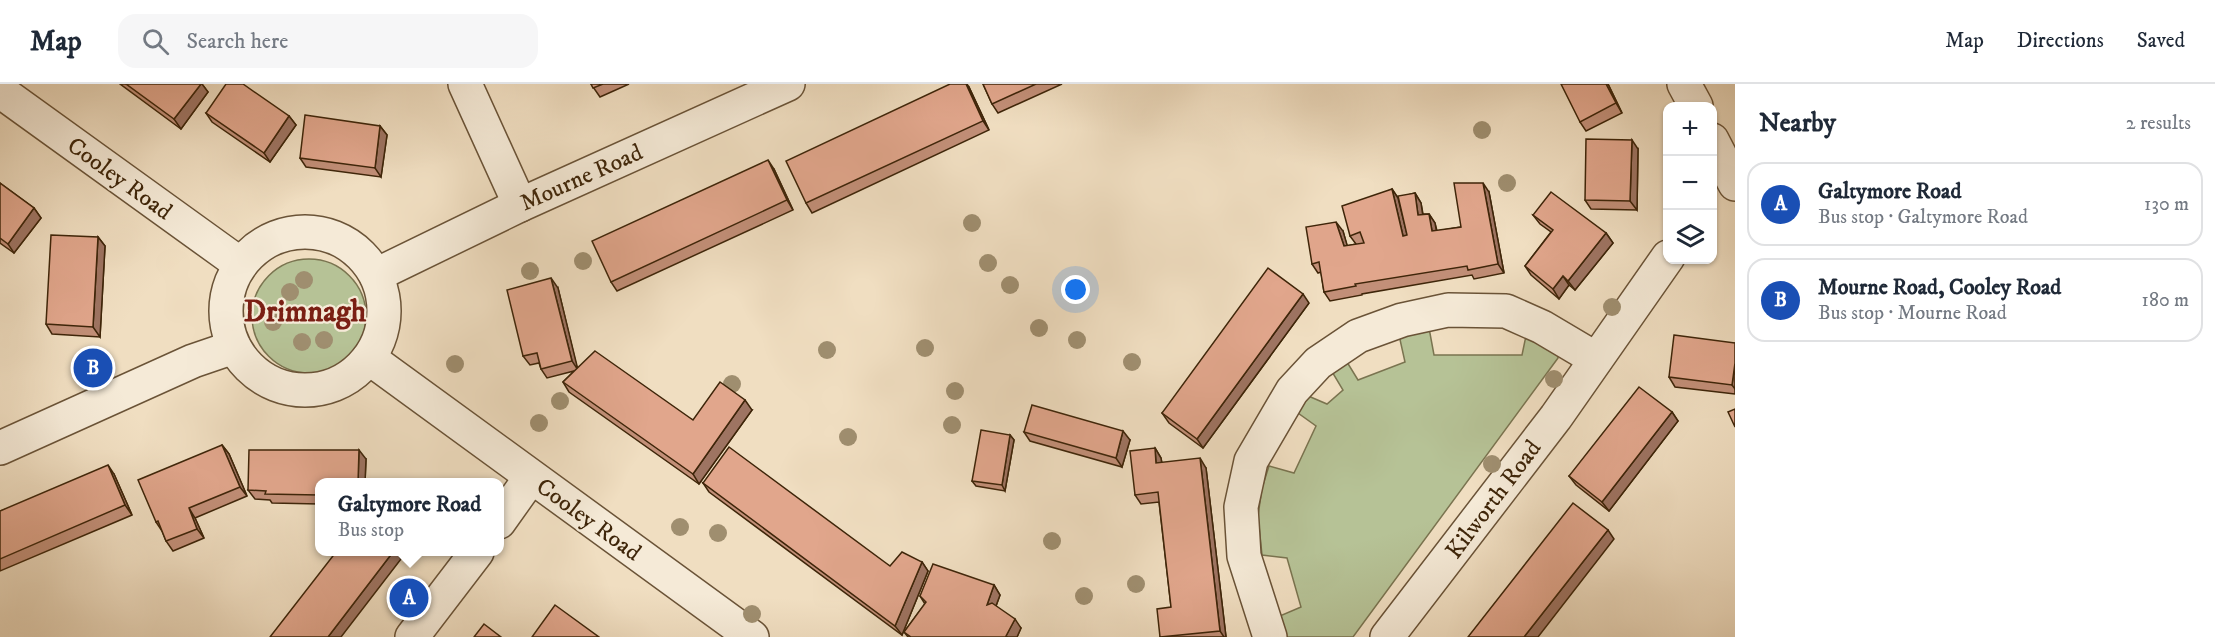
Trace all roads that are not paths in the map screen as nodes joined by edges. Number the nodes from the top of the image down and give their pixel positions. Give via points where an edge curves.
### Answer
1 (465, 84) edge
2 (788, 84) edge
3 (1684, 84) edge
4 (0, 91) edge
5 (1694, 102) edge
6 (1717, 150) edge
7 (1728, 178) edge
8 (520, 205) junction
9 (240, 264) junction
10 (1663, 264) edge
11 (376, 274) junction
12 (234, 347) junction
13 (369, 358) junction
14 (1596, 359) junction
15 (0, 448) edge
16 (531, 477) junction
17 (504, 515) edge
18 (474, 556) edge
19 (412, 637) edge
20 (752, 637) edge
21 (1270, 637) edge
22 (1387, 637) edge

1 - 8 street
2 - 8 street, Mourne Road
3 - 5 street
4 - 9 street, Cooley Road
6 - 7 street
8 - 11 street, Mourne Road
9 - 11 street via 262,244 304,231 333,236 346,243
9 - 12 street via 227,295 226,320
10 - 14 street, Kilworth Road
11 - 13 street via 383,295 384,317 380,339
12 - 13 street via 257,374 289,389 307,390 342,381
12 - 15 street via 193,361
13 - 16 street, Cooley Road
14 - 21 street via 1506,311 1448,310 1402,320 1358,336 1317,363 1292,391 1251,461 1241,507 1244,555
14 - 22 street, Kilworth Road
16 - 17 street
16 - 20 street, Cooley Road
18 - 19 street

